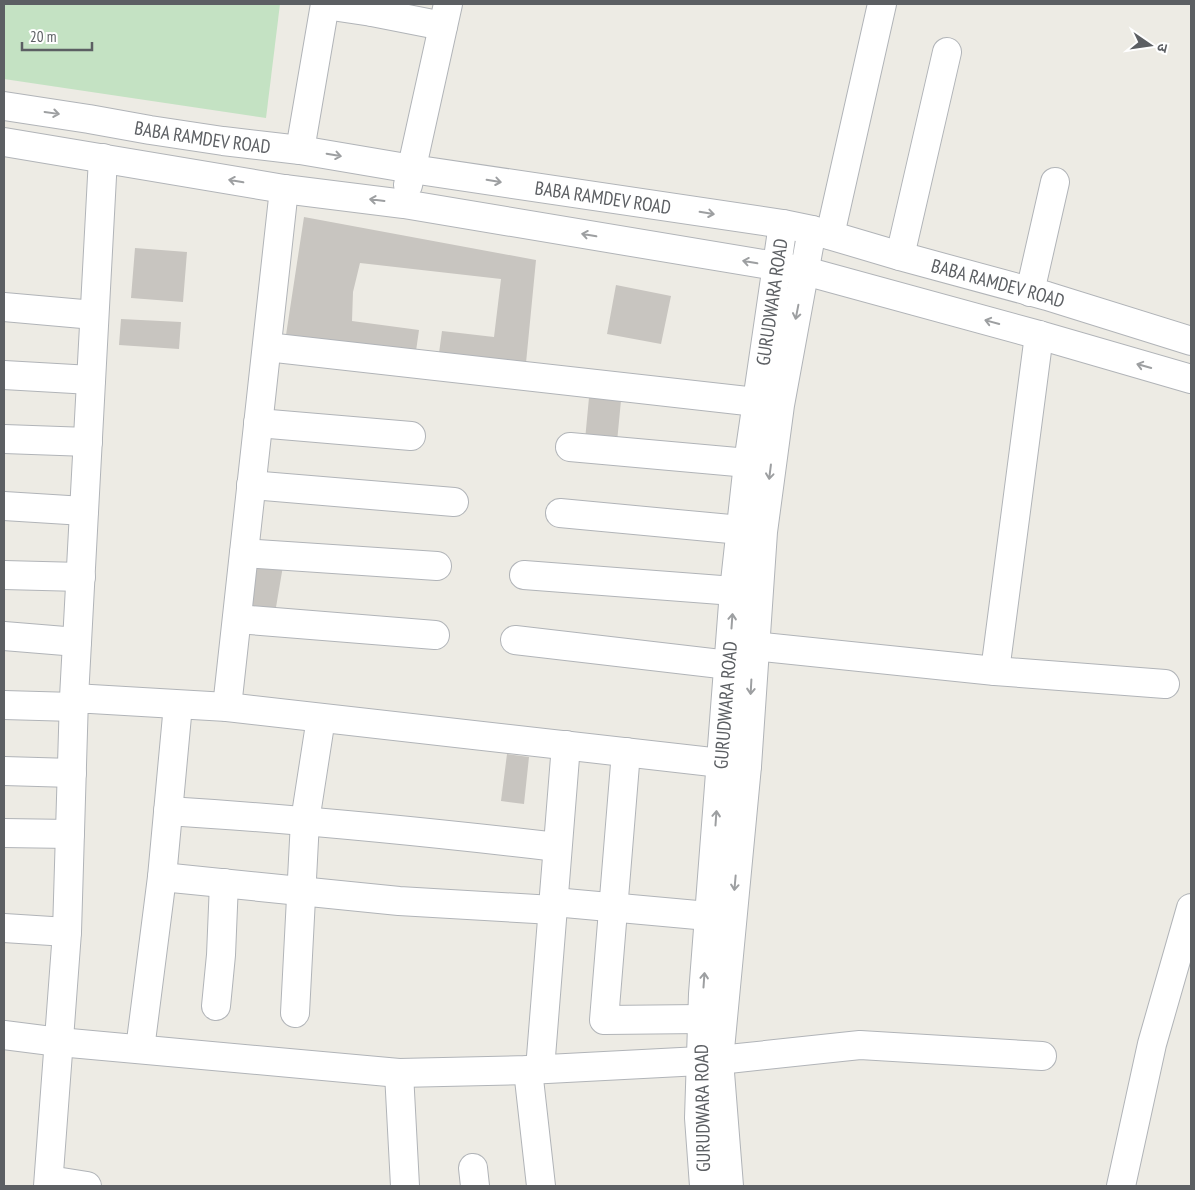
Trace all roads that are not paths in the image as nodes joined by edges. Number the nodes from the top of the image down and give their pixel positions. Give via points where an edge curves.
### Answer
1 (325, 4) edge
2 (882, 4) edge
3 (373, 8) edge
4 (446, 15) edge
5 (947, 52) dead end
6 (4, 106) edge
7 (4, 142) edge
8 (300, 150) junction
9 (103, 158) junction
10 (412, 169) junction
11 (1055, 182) dead end
12 (284, 189) junction
13 (404, 204) junction
14 (783, 224) junction
15 (821, 232) junction
16 (900, 256) junction
17 (778, 266) junction
18 (805, 271) junction
19 (1030, 292) junction
20 (4, 307) edge
21 (94, 315) junction
22 (1039, 335) junction
23 (1191, 341) edge
24 (267, 347) junction
25 (4, 375) edge
26 (91, 380) junction
27 (1191, 380) edge
28 (756, 402) junction
29 (258, 423) junction
30 (411, 436) dead end
31 (4, 439) edge
32 (88, 442) junction
33 (570, 447) dead end
34 (748, 463) junction
35 (251, 485) junction
36 (454, 502) dead end
37 (4, 506) edge
38 (84, 511) junction
39 (560, 514) dead end
40 (741, 530) junction
41 (244, 553) junction
42 (438, 566) dead end
43 (4, 575) edge
44 (524, 575) dead end
45 (80, 577) junction
46 (734, 591) junction
47 (237, 618) junction
48 (435, 635) dead end
49 (4, 636) edge
50 (515, 640) dead end
51 (77, 642) junction
52 (754, 646) junction
53 (729, 665) junction
54 (995, 672) junction
55 (1165, 684) dead end
56 (74, 702) junction
57 (178, 704) junction
58 (4, 705) edge
59 (227, 707) junction
60 (321, 718) junction
61 (566, 746) junction
62 (626, 752) junction
63 (733, 764) junction
64 (4, 771) edge
65 (72, 773) junction
66 (168, 811) junction
67 (306, 821) junction
68 (4, 833) edge
69 (70, 834) junction
70 (558, 847) junction
71 (162, 877) junction
72 (224, 883) junction
73 (302, 891) junction
74 (553, 906) junction
75 (614, 907) junction
76 (1191, 908) edge
77 (708, 916) junction
78 (4, 928) edge
79 (67, 932) junction
80 (216, 1006) dead end
81 (295, 1013) dead end
82 (702, 1020) junction
83 (4, 1036) edge
84 (59, 1042) junction
85 (140, 1049) junction
86 (1042, 1056) dead end
87 (710, 1060) junction
88 (534, 1070) junction
89 (398, 1073) junction
90 (49, 1183) edge
91 (87, 1186) edge
92 (406, 1186) edge
93 (541, 1186) edge
94 (704, 1186) edge
95 (729, 1186) edge
96 (1121, 1186) edge

1 - 3 street
1 - 8 street
2 - 15 street, GURUDWARA ROAD
3 - 4 street
4 - 10 street
5 - 16 street
6 -> 8 street, BABA RAMDEV ROAD
7 - 9 street
8 -> 10 street, BABA RAMDEV ROAD
12 -> 9 street
9 - 21 street
10 - 13 street
10 -> 14 street, BABA RAMDEV ROAD
11 - 19 street
13 -> 12 street
12 - 24 street
17 -> 13 street
14 - 15 street, BABA RAMDEV ROAD
14 - 17 street, GURUDWARA ROAD
15 - 16 street, BABA RAMDEV ROAD
15 - 18 street, GURUDWARA ROAD
16 - 19 street, BABA RAMDEV ROAD
17 - 18 street
17 - 28 street, GURUDWARA ROAD
22 -> 18 street
18 -> 52 street, GURUDWARA ROAD via 771,465
19 - 23 street, BABA RAMDEV ROAD
20 - 21 street
21 - 26 street
27 -> 22 street
22 - 54 street
24 - 28 street
24 - 29 street
25 - 26 street
26 - 32 street
28 - 34 street, GURUDWARA ROAD
29 - 30 street
29 - 35 street
31 - 32 street
32 - 38 street
33 - 34 street
34 - 40 street, GURUDWARA ROAD
35 - 36 street
35 - 41 street
37 - 38 street
38 - 45 street
39 - 40 street
40 - 46 street, GURUDWARA ROAD
41 - 42 street
41 - 47 street
43 - 45 street
44 - 46 street
45 - 51 street
53 -> 46 street, GURUDWARA ROAD
47 - 48 street
47 - 59 street
49 - 51 street
50 - 53 street
51 - 56 street
52 - 54 street
52 -> 63 street, GURUDWARA ROAD
53 - 63 street, GURUDWARA ROAD
54 - 55 street
56 - 57 street
56 - 58 street
56 - 65 street
57 - 59 street
57 - 66 street
59 - 60 street
60 - 61 street
60 - 67 street
61 - 62 street
61 - 70 street
62 - 63 street
62 - 75 street
77 -> 63 street, GURUDWARA ROAD
63 -> 87 street, GURUDWARA ROAD
64 - 65 street
65 - 69 street
66 - 67 street
66 - 71 street
67 - 70 street
67 - 73 street
68 - 69 street
69 - 79 street
70 - 74 street
71 - 72 street
71 - 85 street
72 - 73 street
72 - 80 street
73 - 74 street via 400,901
73 - 81 street
74 - 75 street
74 - 88 street
75 - 77 street
75 - 82 street via 604,1020
76 - 96 street via 1152,1044
82 -> 77 street, GURUDWARA ROAD
78 - 79 street
79 - 84 street
82 - 87 street, GURUDWARA ROAD
83 - 84 street
84 - 85 street
84 - 90 street
85 - 89 street
86 - 87 street via 860,1045
87 - 88 street
87 - 94 street, GURUDWARA ROAD via 699,1118
87 - 95 street, GURUDWARA ROAD
88 - 89 street
88 - 93 street
89 - 92 street
90 - 91 street

